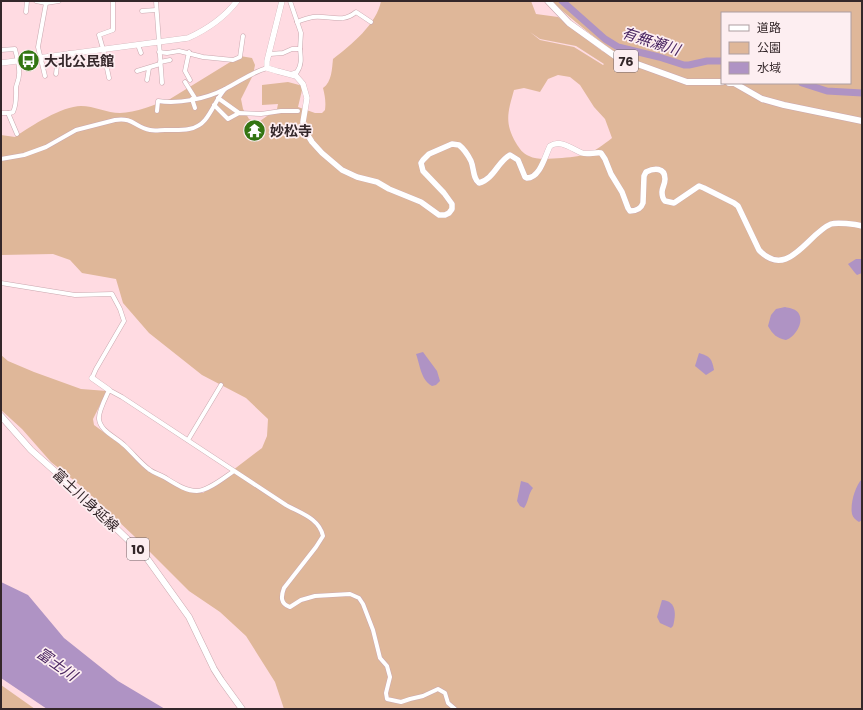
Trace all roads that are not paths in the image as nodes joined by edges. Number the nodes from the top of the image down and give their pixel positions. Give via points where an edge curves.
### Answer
1 (27, 1) edge
2 (36, 1) edge
3 (56, 1) edge
4 (59, 1) edge
5 (113, 1) edge
6 (156, 1) edge
7 (237, 1) edge
8 (282, 1) edge
9 (290, 1) edge
10 (548, 1) edge
11 (46, 3) junction
12 (156, 10) junction
13 (142, 11) dead end
14 (26, 12) dead end
15 (297, 22) junction
16 (371, 22) dead end
17 (243, 36) dead end
18 (158, 42) junction
19 (138, 45) junction
20 (103, 49) junction
21 (300, 49) junction
22 (1, 50) edge
23 (159, 52) junction
24 (189, 52) junction
25 (141, 53) dead end
26 (69, 54) junction
27 (270, 54) junction
28 (41, 57) junction
29 (170, 60) dead end
30 (19, 61) junction
31 (1, 63) edge
32 (160, 63) junction
33 (149, 68) junction
34 (267, 68) junction
35 (137, 71) dead end
36 (56, 74) dead end
37 (288, 74) junction
38 (45, 76) dead end
39 (109, 78) dead end
40 (147, 80) dead end
41 (721, 82) edge
42 (162, 83) dead end
43 (734, 84) edge
44 (226, 89) junction
45 (218, 98) junction
46 (194, 99) junction
47 (214, 105) junction
48 (195, 108) dead end
49 (157, 111) dead end
50 (298, 111) dead end
51 (2, 113) edge
52 (8, 113) junction
53 (239, 113) junction
54 (862, 121) edge
55 (17, 134) dead end
56 (1, 159) edge
57 (862, 226) edge
58 (1, 283) edge
59 (92, 378) joint
60 (222, 385) dead end
61 (109, 390) junction
62 (1, 416) edge
63 (188, 440) junction
64 (234, 471) junction
65 (242, 709) edge
66 (455, 709) edge

1 - 14 street
2 - 11 street
3 - 4 street
3 - 11 street
5 - 20 street via 113,30 99,35
6 - 12 street
7 - 18 street via 226,14 199,33 188,38
8 - 27 street
9 - 15 street
10 - 41 main road, 76 via 569,22 615,56 687,82
11 - 28 street via 38,47
12 - 13 street
12 - 18 street
15 - 16 street via 314,17 339,19 350,17 356,12
15 - 21 street via 301,33
17 - 24 street via 240,57 236,59 203,57
18 - 19 street
18 - 23 street
19 - 20 street
19 - 25 street
20 - 26 street
20 - 39 street
21 - 27 street
21 - 37 street via 299,69
22 - 30 street via 15,50
23 - 24 street
23 - 32 street
24 - 46 street via 185,71
26 - 28 street
26 - 36 street via 69,63 57,65
27 - 34 street
28 - 30 street
28 - 38 street
29 - 32 street
30 - 31 street
30 - 52 street via 17,96 13,112
32 - 33 street
32 - 42 street
33 - 35 street
33 - 40 street
34 - 37 street
34 - 44 street
37 - 57 street via 296,76 303,84 306,98 304,129 322,153 342,170 377,182 421,202 438,215 450,213 452,204 423,171 421,163 429,154 452,144 458,145 471,162 479,183 494,174 503,160 510,156 518,160 525,177 532,177 538,172 550,146 559,143 582,153 601,153 630,211 642,207 644,176 646,172 655,168 663,172 665,179 662,192 665,201 674,203 699,186 734,203 738,206 759,250 773,260 785,259 796,253 830,224
43 - 54 main road via 762,99
44 - 45 street
44 - 46 street
45 - 47 street
45 - 53 street
46 - 48 street
46 - 49 street via 181,102 158,101
47 - 53 street via 228,119
47 - 56 street via 205,120 187,130 150,130 130,120 116,120 76,130 46,147 24,155
50 - 53 street
51 - 52 street
52 - 55 street
58 - 59 street via 75,296 112,294 124,321
59 - 61 street
60 - 63 street
61 - 63 street
61 - 64 street via 99,417 101,425 151,471 191,491 206,490
62 - 65 main road, 富士川身延線 / 10 via 31,450 146,557 189,617 214,669
63 - 64 street
64 - 66 street via 311,518 321,530 322,536 316,547 284,588 281,595 286,606 290,607 315,596 350,594 359,598 373,630 380,658 387,666 390,677 387,699 401,702 438,689 445,693 448,703

